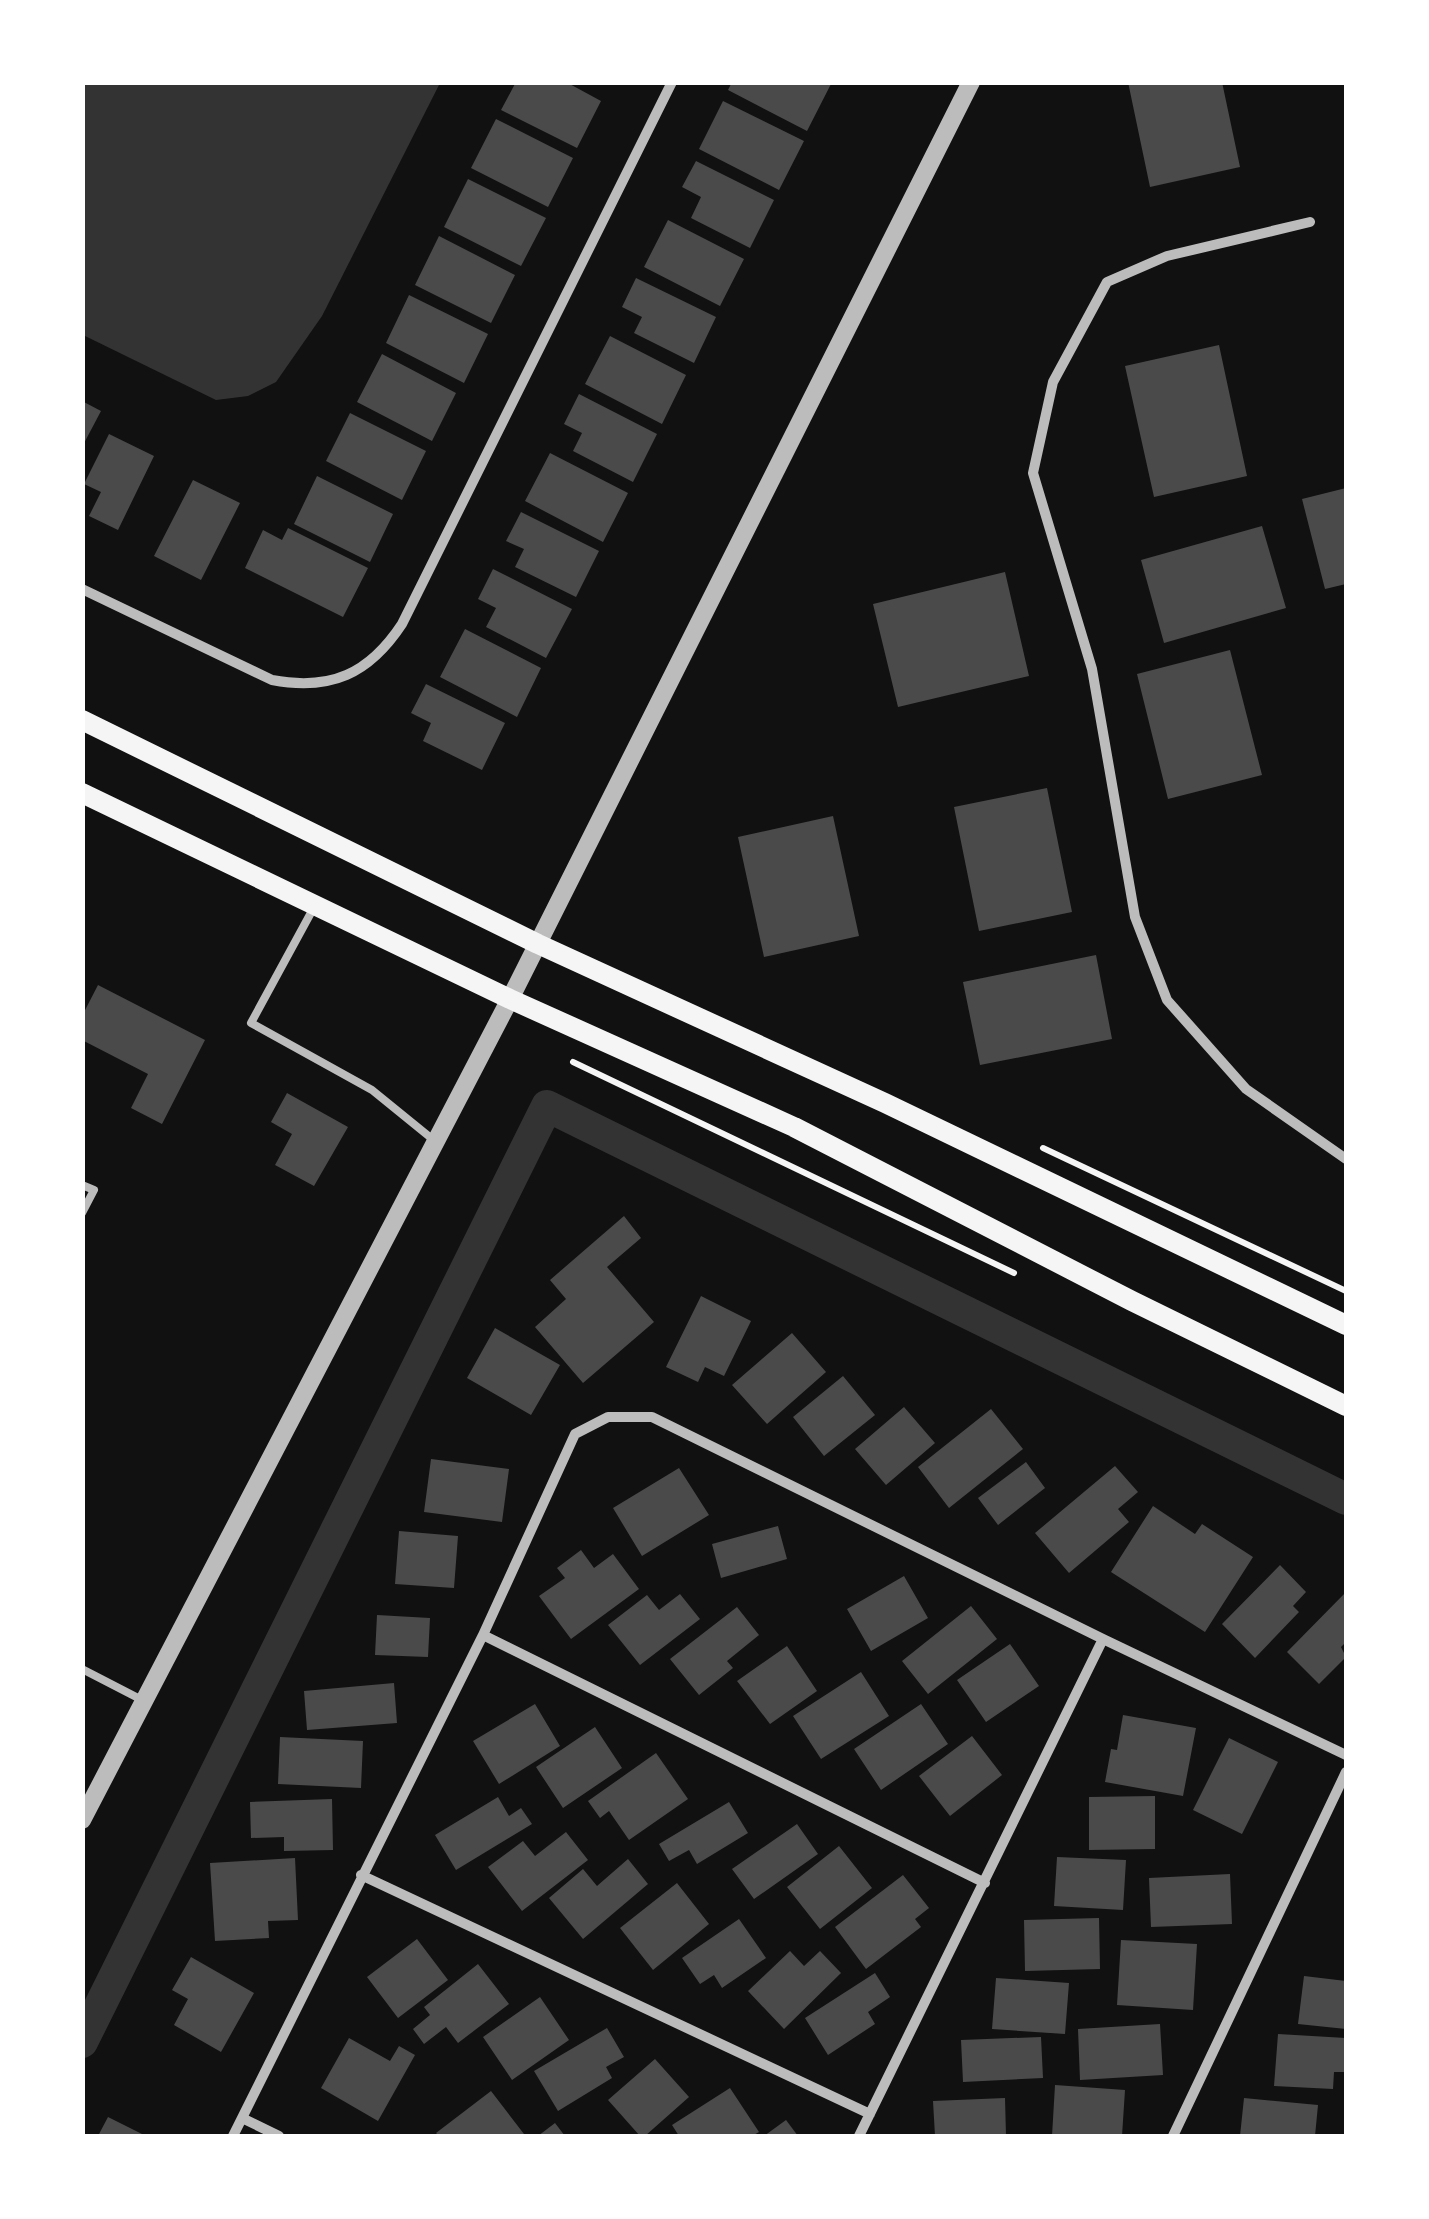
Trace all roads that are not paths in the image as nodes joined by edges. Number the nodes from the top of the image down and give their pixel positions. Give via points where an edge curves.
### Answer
1 (672, 82) edge
2 (970, 82) edge
3 (1310, 222) dead end
4 (82, 589) edge
5 (82, 720) edge
6 (82, 792) edge
7 (315, 905) junction
8 (538, 944) junction
9 (510, 999) junction
10 (436, 1142) junction
11 (1346, 1158) edge
12 (82, 1185) edge
13 (82, 1212) edge
14 (1346, 1325) edge
15 (1346, 1406) edge
16 (482, 1635) junction
17 (1103, 1640) junction
18 (82, 1670) edge
19 (144, 1701) junction
20 (1346, 1754) edge
21 (1346, 1772) edge
22 (82, 1820) edge
23 (361, 1875) junction
24 (985, 1882) junction
25 (870, 2114) junction
26 (242, 2118) junction
27 (233, 2136) edge
28 (280, 2136) edge
29 (860, 2136) edge
30 (1173, 2136) edge

1 - 4 street via 402,624 369,663 319,684 272,680
2 - 8 street
3 - 11 street via 1167,256 1108,282 1053,382 1034,473 1092,668 1135,917 1166,1000 1246,1089
5 - 8 main road
6 - 7 main road
7 - 9 main road
7 - 10 lane via 251,1023 372,1090
8 - 9 street
8 - 14 main road
9 - 10 street
9 - 15 main road via 794,1128
10 - 19 street
12 - 13 lane via 94,1190
16 - 17 street via 575,1434 608,1416 652,1417
16 - 23 street
16 - 24 street
17 - 20 street
17 - 24 street
18 - 19 lane
19 - 22 street
21 - 30 street
23 - 25 street
23 - 26 street
24 - 25 street
25 - 29 street
26 - 27 street
26 - 28 street

